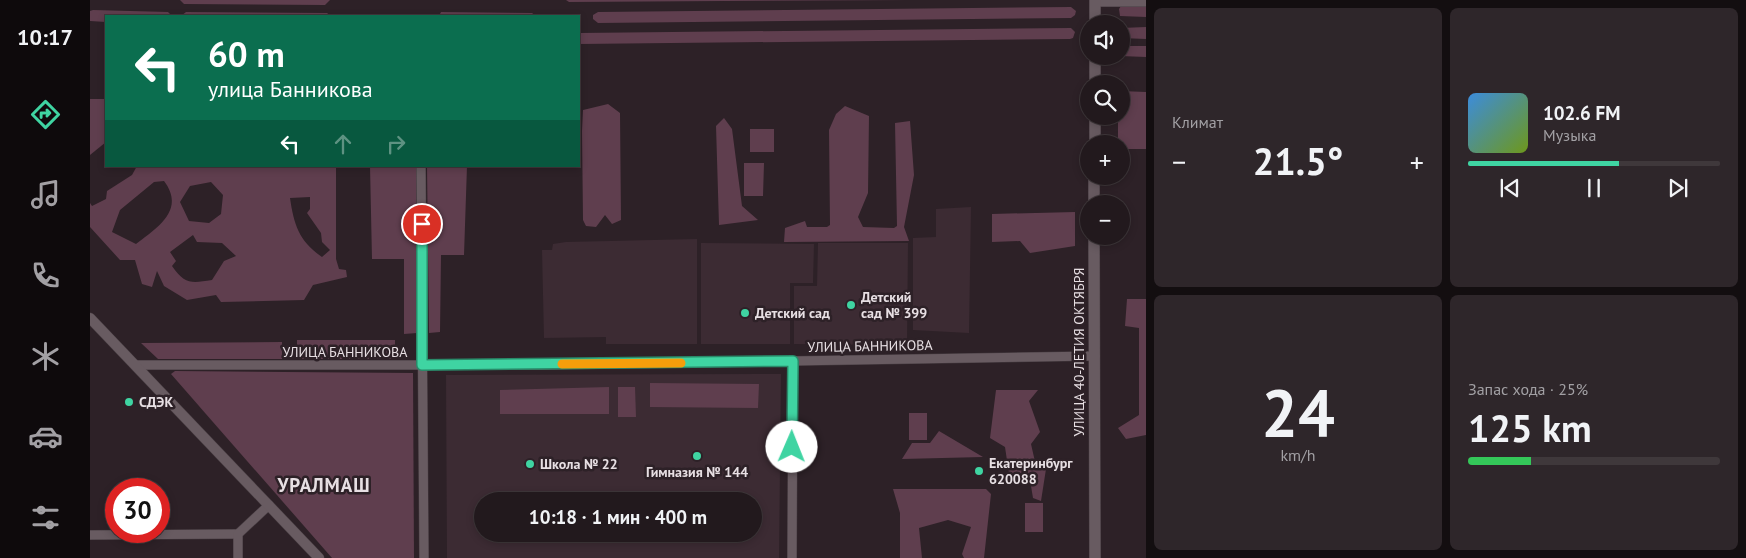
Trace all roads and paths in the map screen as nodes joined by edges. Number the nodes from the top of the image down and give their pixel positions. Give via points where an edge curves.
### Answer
1 (1095, 1) edge
2 (1146, 2) edge
3 (1095, 15) edge
4 (421, 167) edge
5 (1094, 245) edge
6 (90, 318) edge
7 (1095, 356) junction
8 (793, 361) junction
9 (135, 365) junction
10 (422, 365) junction
11 (269, 505) junction
12 (238, 534) junction
13 (90, 536) edge
14 (238, 558) edge
15 (319, 558) edge
16 (424, 558) edge
17 (792, 558) edge
18 (1095, 558) edge

1 - 2 street
1 - 3 main road
4 - 10 street
5 - 7 main road, УЛИЦА 40-ЛЕТИЯ ОКТЯБРЯ
6 - 9 street
7 - 8 street, УЛИЦА БАННИКОВА
7 - 18 main road, УЛИЦА 40-ЛЕТИЯ ОКТЯБРЯ
8 - 10 street, УЛИЦА БАННИКОВА
8 - 17 street
9 - 10 street, УЛИЦА БАННИКОВА
9 - 11 street
10 - 16 street
11 - 12 street
11 - 15 street
12 - 13 street
12 - 14 street

